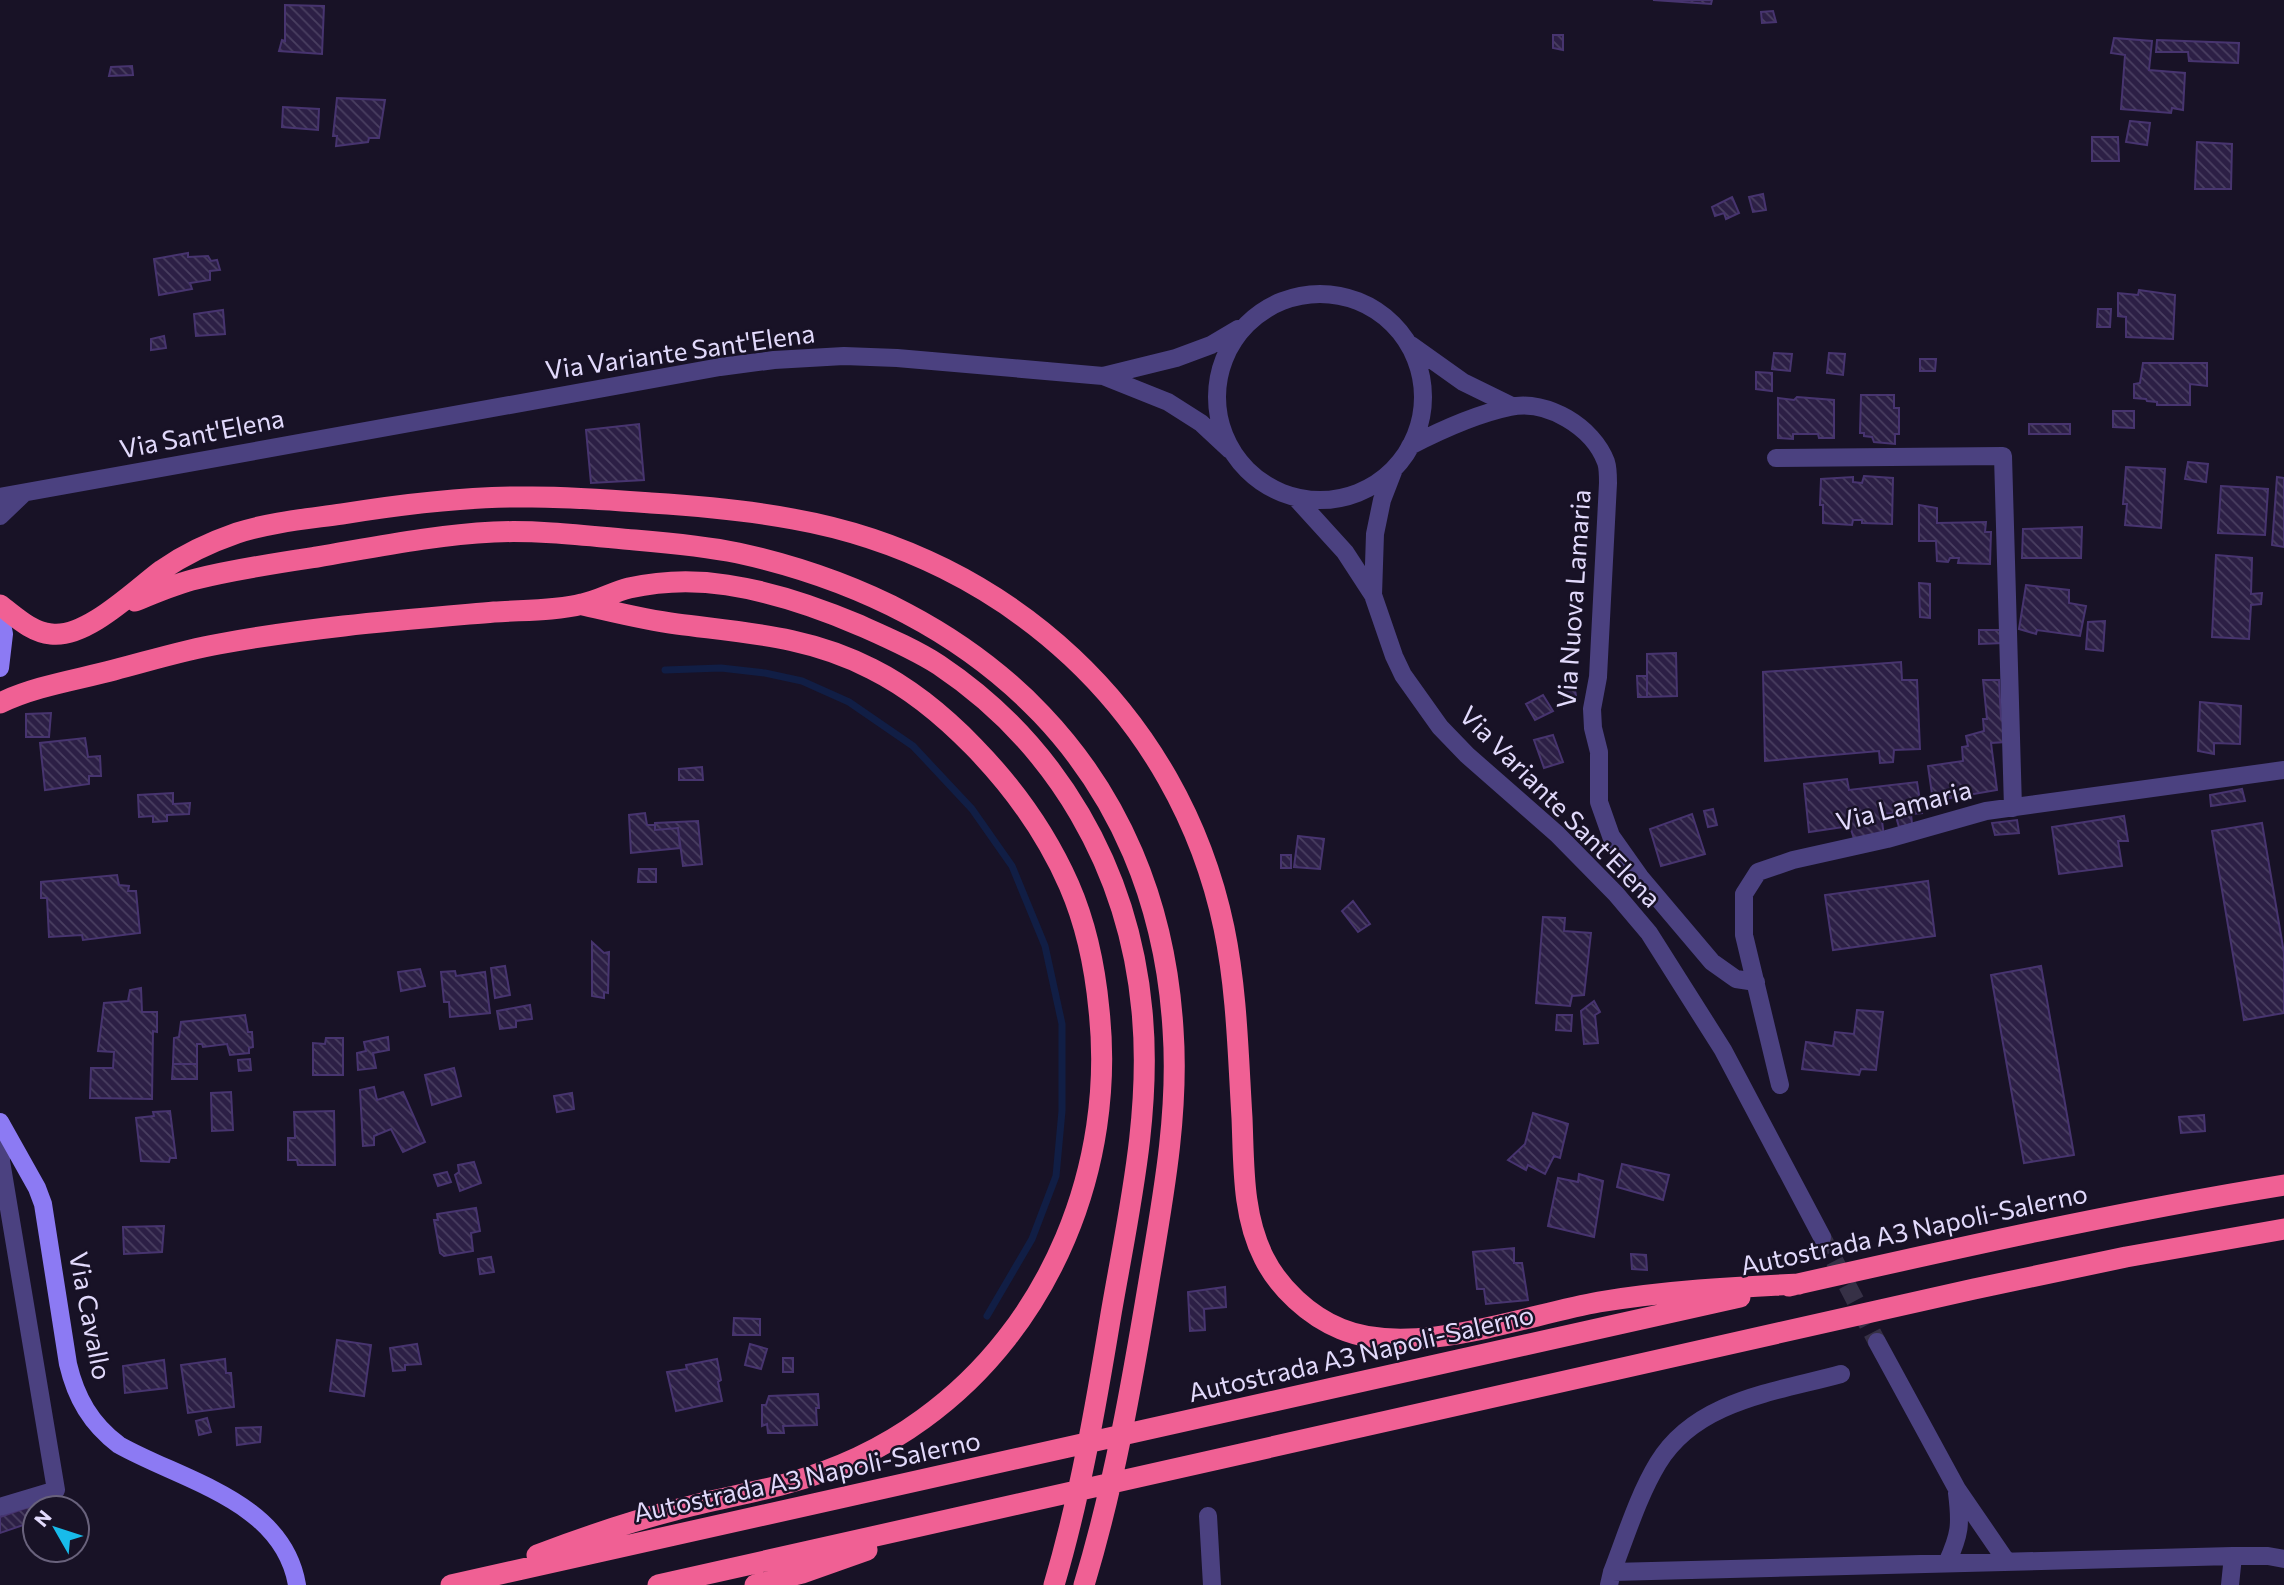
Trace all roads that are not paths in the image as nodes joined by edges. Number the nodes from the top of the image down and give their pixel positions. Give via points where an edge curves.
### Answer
1 (1247, 323) junction
2 (1409, 344) junction
3 (1103, 376) junction
4 (1512, 406) junction
5 (391, 425) joint
6 (1410, 446) junction
7 (1230, 450) junction
8 (1776, 458) dead end
9 (1395, 468) junction
10 (23, 494) junction
11 (0, 497) edge
12 (1295, 498) junction
13 (0, 516) edge
14 (1373, 595) junction
15 (0, 605) edge
16 (580, 605) junction
17 (110, 611) junction
18 (0, 614) edge
19 (0, 668) edge
20 (0, 703) edge
21 (2284, 770) edge
22 (2013, 808) junction
23 (1756, 982) junction
24 (1780, 1085) dead end
25 (0, 1123) edge
26 (2284, 1185) edge
27 (2284, 1229) edge
28 (1822, 1237) tunnel mouth
29 (1800, 1284) junction
30 (1877, 1342) tunnel mouth
31 (1841, 1374) dead end
32 (1957, 1489) junction
33 (0, 1507) edge
34 (1208, 1516) dead end
35 (952, 1519) junction
36 (2233, 1556) junction
37 (2284, 1559) edge
38 (2007, 1562) junction
39 (1947, 1563) junction
40 (1611, 1579) edge
41 (460, 1583) edge
42 (297, 1585) edge
43 (658, 1585) edge
44 (755, 1585) edge
45 (1054, 1585) edge
46 (1084, 1585) edge
47 (1212, 1585) edge
48 (2230, 1585) edge

1 - 2 street via 1269,306 1293,296 1346,296 1371,306
1 - 3 street, Via Variante Sant'Elena via 1211,345 1176,358
1 - 7 street via 1219,370 1216,397
2 - 4 street via 1462,382
2 - 6 street via 1423,394 1420,421
3 - 5 street, Via Variante Sant'Elena via 897,358 774,359
3 - 7 street, Via Variante Sant'Elena via 1168,402 1201,423
4 - 6 street, Via Nuova Lamaria
4 - 23 street, Via Nuova Lamaria via 1538,408 1577,424 1606,463 1608,513 1592,709 1599,752 1599,802 1611,836 1712,962 1736,979
5 - 10 street, Via Sant'Elena
6 - 9 street
7 - 12 street via 1269,488
8 - 22 street via 2003,456
9 - 12 street via 1374,485 1349,496
9 - 14 street, Via Variante Sant'Elena via 1375,534
10 - 11 street, Via Sant'Elena
10 - 13 street
12 - 14 street, Via Variante Sant'Elena via 1345,552
14 - 28 street, Via Variante Sant'Elena via 1403,675 1440,727 1565,842 1649,933 1723,1050
15 - 17 highway via 30,627 56,636 86,626
16 - 20 highway via 367,623 216,644
16 - 41 highway via 818,645 873,669 955,727 1021,801 1070,887 1096,976 1103,1069 1100,1112 1082,1195 1045,1281 992,1354 925,1418 851,1460 788,1484 673,1510
16 - 45 highway via 630,588 685,582 726,585 791,599 891,639 936,663 1010,723 1068,794 1097,843 1135,958 1142,1011 1143,1112 1096,1405
17 - 29 highway via 165,568 232,535 363,510 457,501 528,497 671,504 793,519 886,542 961,575 1045,632 1126,714 1161,767 1210,873 1224,926 1235,990 1246,1195 1253,1230 1265,1260 1309,1310 1341,1329 1371,1338 1413,1339 1597,1303 1697,1289
17 - 46 highway via 198,578 438,537 498,532 664,542 740,553 782,565 907,613 990,666 1053,724 1105,797 1145,884 1167,976 1175,1077 1161,1210 1130,1394
18 - 19 main road via 4,634
21 - 22 street, Via Lamaria
22 - 23 street, Via Lamaria via 1986,811 1758,872 1744,894 1744,935
23 - 24 street, Via Lamaria
25 - 33 street via 1,1161 56,1490
25 - 42 main road, Via Cavallo via 43,1204 68,1364 81,1403 104,1434 119,1445 219,1494 265,1523 284,1547
26 - 29 highway, Autostrada A3 Napoli-Salerno via 2138,1210
27 - 35 highway via 1974,1289
29 - 41 highway, Autostrada A3 Napoli-Salerno
30 - 32 street
31 - 40 street via 1735,1403 1700,1418 1676,1440 1650,1476
32 - 38 street
32 - 39 street via 1961,1524
34 - 47 street
35 - 43 highway
35 - 44 highway via 802,1573
36 - 37 street
36 - 38 street
36 - 48 street
38 - 39 street
39 - 40 street

